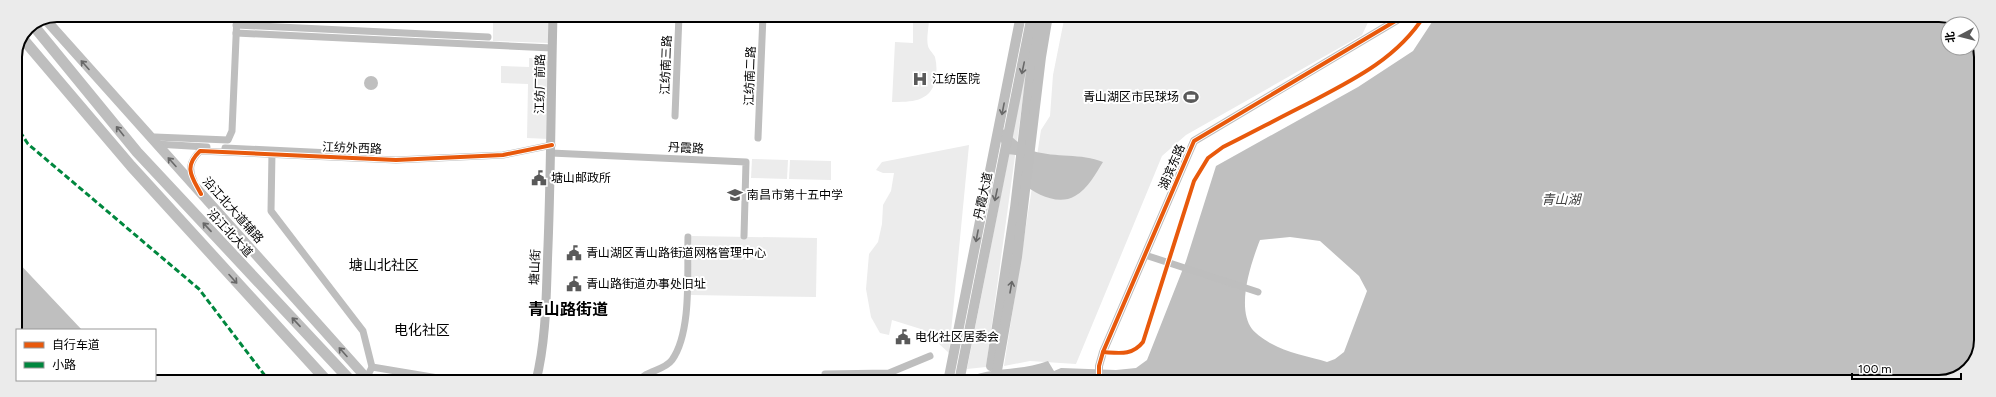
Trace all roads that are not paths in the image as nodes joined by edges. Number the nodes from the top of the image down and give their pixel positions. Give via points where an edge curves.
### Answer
1 (236, 22) edge
2 (553, 22) edge
3 (678, 22) edge
4 (763, 22) edge
5 (1020, 22) edge
6 (1031, 22) edge
7 (1038, 22) edge
8 (1047, 22) edge
9 (1395, 22) edge
10 (49, 23) edge
11 (236, 25) junction
12 (36, 29) edge
13 (236, 33) junction
14 (488, 37) dead end
15 (25, 43) edge
16 (552, 48) junction
17 (675, 116) dead end
18 (758, 138) dead end
19 (156, 141) junction
20 (551, 146) junction
21 (272, 153) junction
22 (201, 194) junction
23 (744, 236) dead end
24 (688, 237) dead end
25 (1145, 255) junction
26 (1258, 292) dead end
27 (930, 356) dead end
28 (372, 367) junction
29 (994, 367) junction
30 (825, 374) dead end
31 (322, 375) edge
32 (345, 375) edge
33 (363, 375) edge
34 (369, 375) edge
35 (420, 375) edge
36 (538, 375) edge
37 (645, 375) edge
38 (949, 375) edge
39 (960, 375) edge
40 (991, 375) edge
41 (995, 375) edge
42 (1099, 375) edge

1 - 11 street
2 - 16 main road, 江纺厂前路
3 - 17 street, 江纺南三路
4 - 18 street, 江纺南二路
5 -> 38 main road, 丹霞大道
6 -> 39 main road, 丹霞大道
7 - 29 main road
29 -> 8 main road via 1016,256
9 - 25 street, 湖滨东路 via 1194,141
19 -> 10 main road, 沿江北大道辅路
11 - 13 street
11 - 14 street
32 -> 12 highway, 沿江北大道 via 137,152
13 - 16 street
13 - 19 street via 232,131 228,140
15 -> 31 highway via 131,166
16 - 20 main road, 江纺厂前路
19 - 21 street, 江纺外西路
22 -> 19 main road, 沿江北大道辅路
20 - 21 street, 江纺外西路 via 503,155 396,160
20 - 23 street, 丹霞路 via 746,162
20 - 36 main road, 塘山街 via 545,309
21 - 22 street, 江纺外西路 via 200,151 190,163 190,173
21 - 28 street via 271,211 363,331
33 -> 22 main road, 沿江北大道辅路
24 - 37 street via 686,311 681,343 670,363
25 - 26 street
25 - 42 street, 湖滨东路 via 1099,366
27 - 30 street via 889,373
28 - 34 street
28 - 35 street
29 - 40 main road
29 - 41 main road

